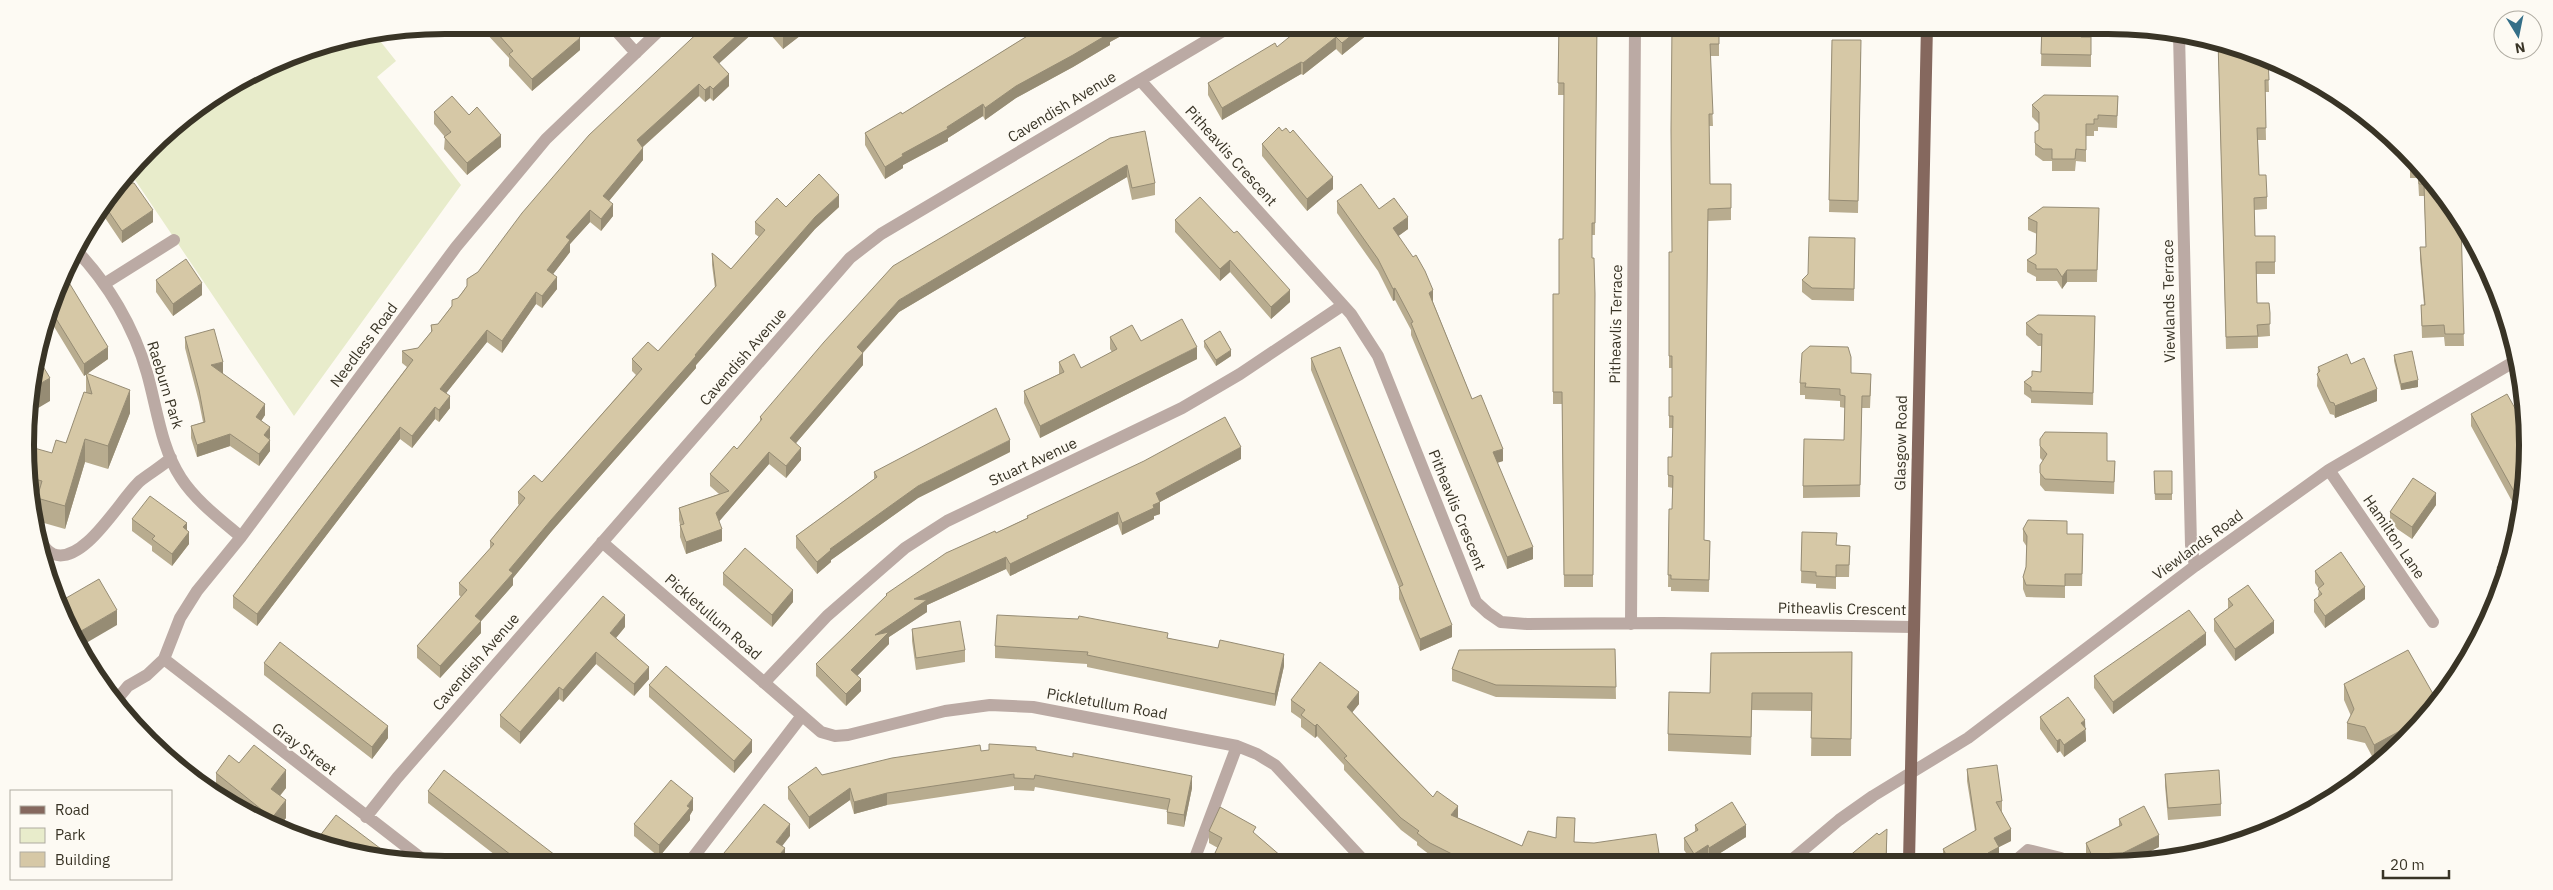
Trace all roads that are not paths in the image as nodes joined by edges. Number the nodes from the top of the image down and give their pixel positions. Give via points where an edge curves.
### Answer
1 (619, 34) edge
2 (656, 34) edge
3 (1218, 34) edge
4 (1635, 34) edge
5 (1927, 34) edge
6 (2178, 40) edge
7 (636, 53) junction
8 (1140, 80) junction
9 (174, 240) dead end
10 (80, 255) edge
11 (104, 284) junction
12 (1343, 306) junction
13 (2511, 364) edge
14 (171, 458) junction
15 (2329, 470) junction
16 (241, 537) junction
17 (602, 542) junction
18 (48, 550) edge
19 (2195, 566) junction
20 (2432, 622) dead end
21 (1630, 624) junction
22 (1913, 627) junction
23 (164, 659) junction
24 (764, 683) junction
25 (120, 696) edge
26 (801, 717) junction
27 (1237, 746) junction
28 (1910, 775) junction
29 (366, 817) junction
30 (417, 855) edge
31 (694, 856) edge
32 (1196, 856) edge
33 (1360, 856) edge
34 (1796, 856) edge
35 (1909, 856) edge
36 (2021, 856) edge
37 (2053, 856) edge

1 - 7 street
2 - 7 street, Needless Road
3 - 8 street, Cavendish Avenue
4 - 21 street, Pitheavlis Terrace
5 - 22 main road, Glasgow Road
6 - 19 street, Viewlands Terrace via 2191,545
7 - 16 street, Needless Road via 546,139 493,201
8 - 12 street, Pitheavlis Crescent
8 - 17 street, Cavendish Avenue via 881,234 850,258
9 - 11 street
10 - 11 street, Raeburn Park
11 - 14 street, Raeburn Park via 119,307 142,357
12 - 21 street, Pitheavlis Crescent via 1378,356 1476,602 1501,622
12 - 24 street, Stuart Avenue via 1182,408 947,521 905,548 827,616
13 - 15 street, Viewlands Road
14 - 16 street, Raeburn Park via 182,478 201,500
14 - 18 street via 140,481 106,523 76,551 60,556
15 - 19 street, Viewlands Road
15 - 20 street, Hamilton Lane
16 - 23 street, Needless Road via 197,591 180,618
17 - 24 street, Pickletullum Road
17 - 29 street, Cavendish Avenue
19 - 28 street, Viewlands Road via 1968,738
21 - 22 street, Pitheavlis Crescent
22 - 28 main road, Glasgow Road
23 - 25 street, Needless Road via 147,675 128,686
23 - 29 street, Gray Street
24 - 26 street, Pickletullum Road
26 - 27 street, Pickletullum Road via 821,732 835,736 945,711 990,706 1033,707
26 - 31 street
27 - 32 street
27 - 33 street, Pickletullum Road via 1275,765
28 - 34 street via 1838,820
28 - 35 main road, Glasgow Road
29 - 30 street, Gray Street
36 - 37 street via 2028,850

